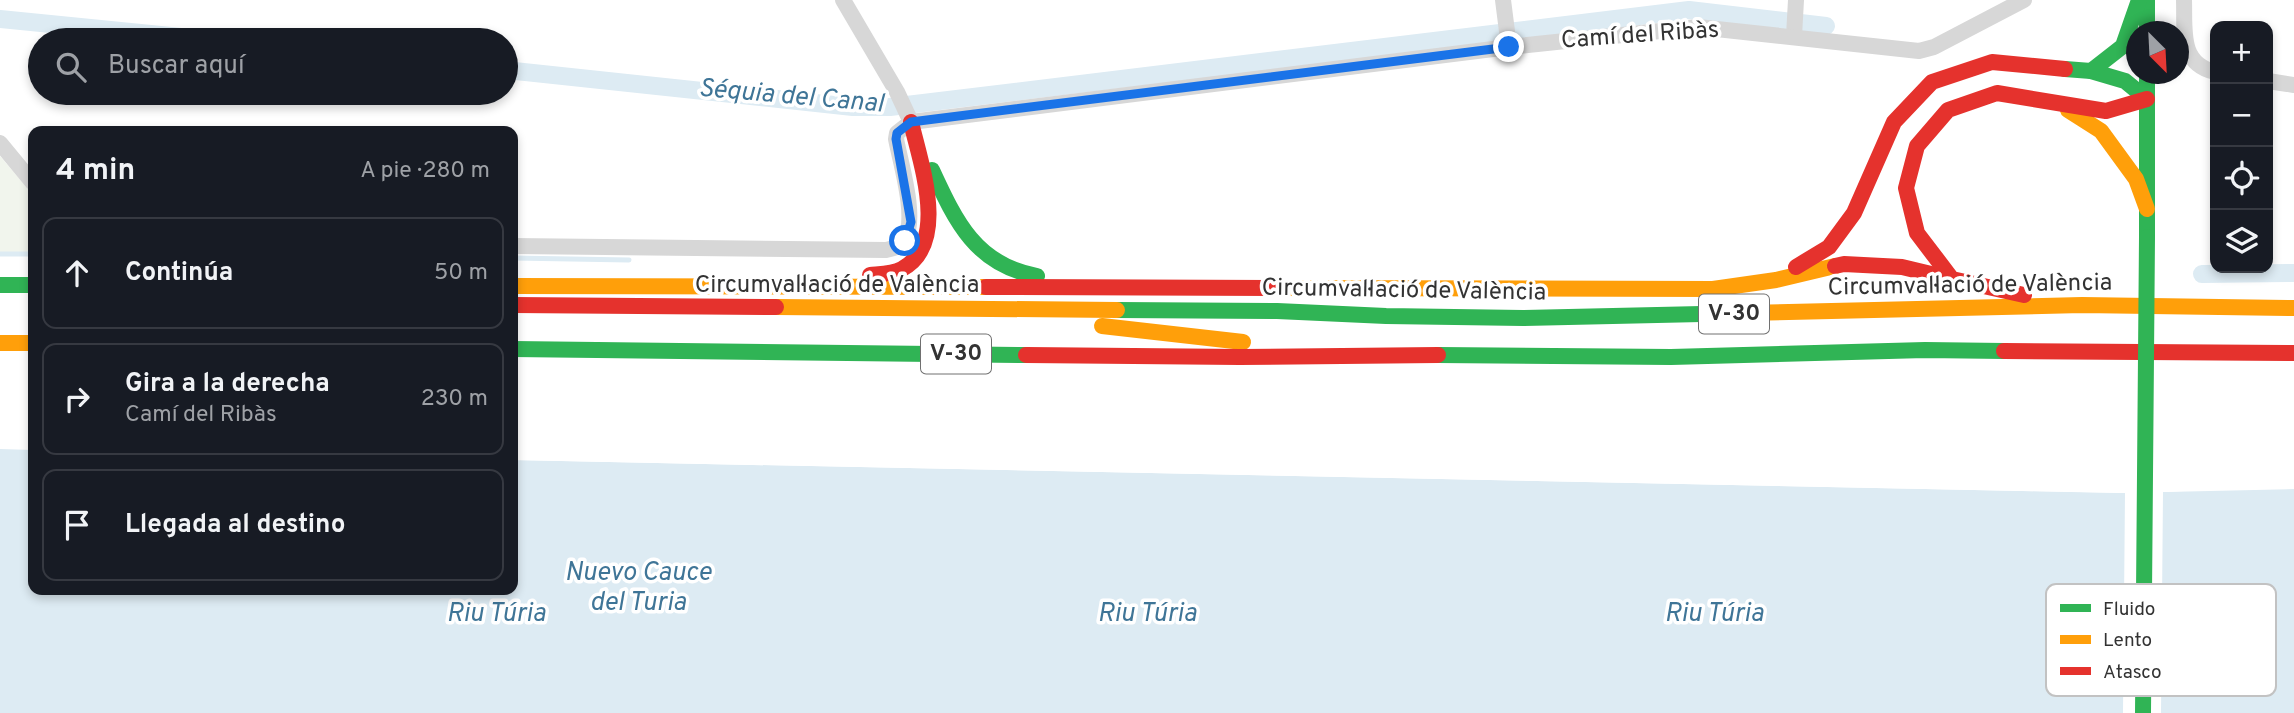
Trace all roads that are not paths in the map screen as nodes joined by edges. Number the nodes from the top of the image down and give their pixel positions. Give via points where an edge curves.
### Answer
1 (843, 0) edge
2 (1503, 0) edge
3 (2025, 0) edge
4 (2138, 0) edge
5 (2147, 0) edge
6 (2185, 0) edge
7 (1796, 7) edge
8 (2147, 21) edge
9 (1794, 36) junction
10 (1509, 47) junction
11 (2091, 71) junction
12 (2210, 71) edge
13 (2273, 82) edge
14 (2147, 84) edge
15 (2294, 85) edge
16 (2147, 99) junction
17 (2057, 103) junction
18 (911, 122) junction
19 (0, 143) edge
20 (28, 177) edge
21 (2147, 209) junction
22 (518, 246) edge
23 (1952, 279) junction
24 (1776, 280) junction
25 (0, 285) edge
26 (28, 285) edge
27 (518, 286) edge
28 (542, 286) junction
29 (1222, 286) junction
30 (0, 298) edge
31 (28, 299) edge
32 (2082, 304) junction
33 (518, 305) edge
34 (2294, 307) edge
35 (819, 309) junction
36 (0, 343) edge
37 (28, 343) edge
38 (518, 349) edge
39 (2294, 353) edge
40 (1399, 355) junction
41 (2144, 584) edge

1 - 18 street
2 - 10 street
3 - 9 street, Camí del Ribàs via 1919,51
4 - 11 main road via 2123,46
5 - 8 main road
6 - 12 street via 2189,52 2194,63
7 - 9 street
9 - 10 street, Camí del Ribàs via 1698,27
10 - 18 street, Camí del Ribàs
11 - 16 main road via 2125,81
11 - 24 main road via 1992,62 1932,82 1894,122 1854,213 1829,247
13 - 15 street
14 - 16 main road
16 - 17 main road via 2106,111
16 - 21 main road
17 - 21 main road via 2101,131 2136,179
17 - 23 main road via 1997,93 1948,110 1917,146 1906,188 1917,233
18 - 22 street via 896,139 911,222 898,247
18 - 28 main road via 930,213 925,245 918,258 902,269 867,275
18 - 29 main road via 968,238 1002,267 1026,275
19 - 20 street
21 - 41 main road, bridge
23 - 24 main road via 1902,267 1844,264
23 - 32 main road
24 - 29 main road via 1713,289
25 - 26 main road
27 - 28 main road
28 - 29 main road
30 - 31 main road
32 - 34 main road, Circumval·lació de València / V-30
32 - 35 main road, Circumval·lació de València / V-30 via 1523,318 1276,311
33 - 35 main road, Circumval·lació de València / V-30
35 - 40 main road via 1031,317
36 - 37 main road
38 - 40 main road, V-30 via 1240,358
39 - 40 main road, V-30 via 1925,350 1671,357

